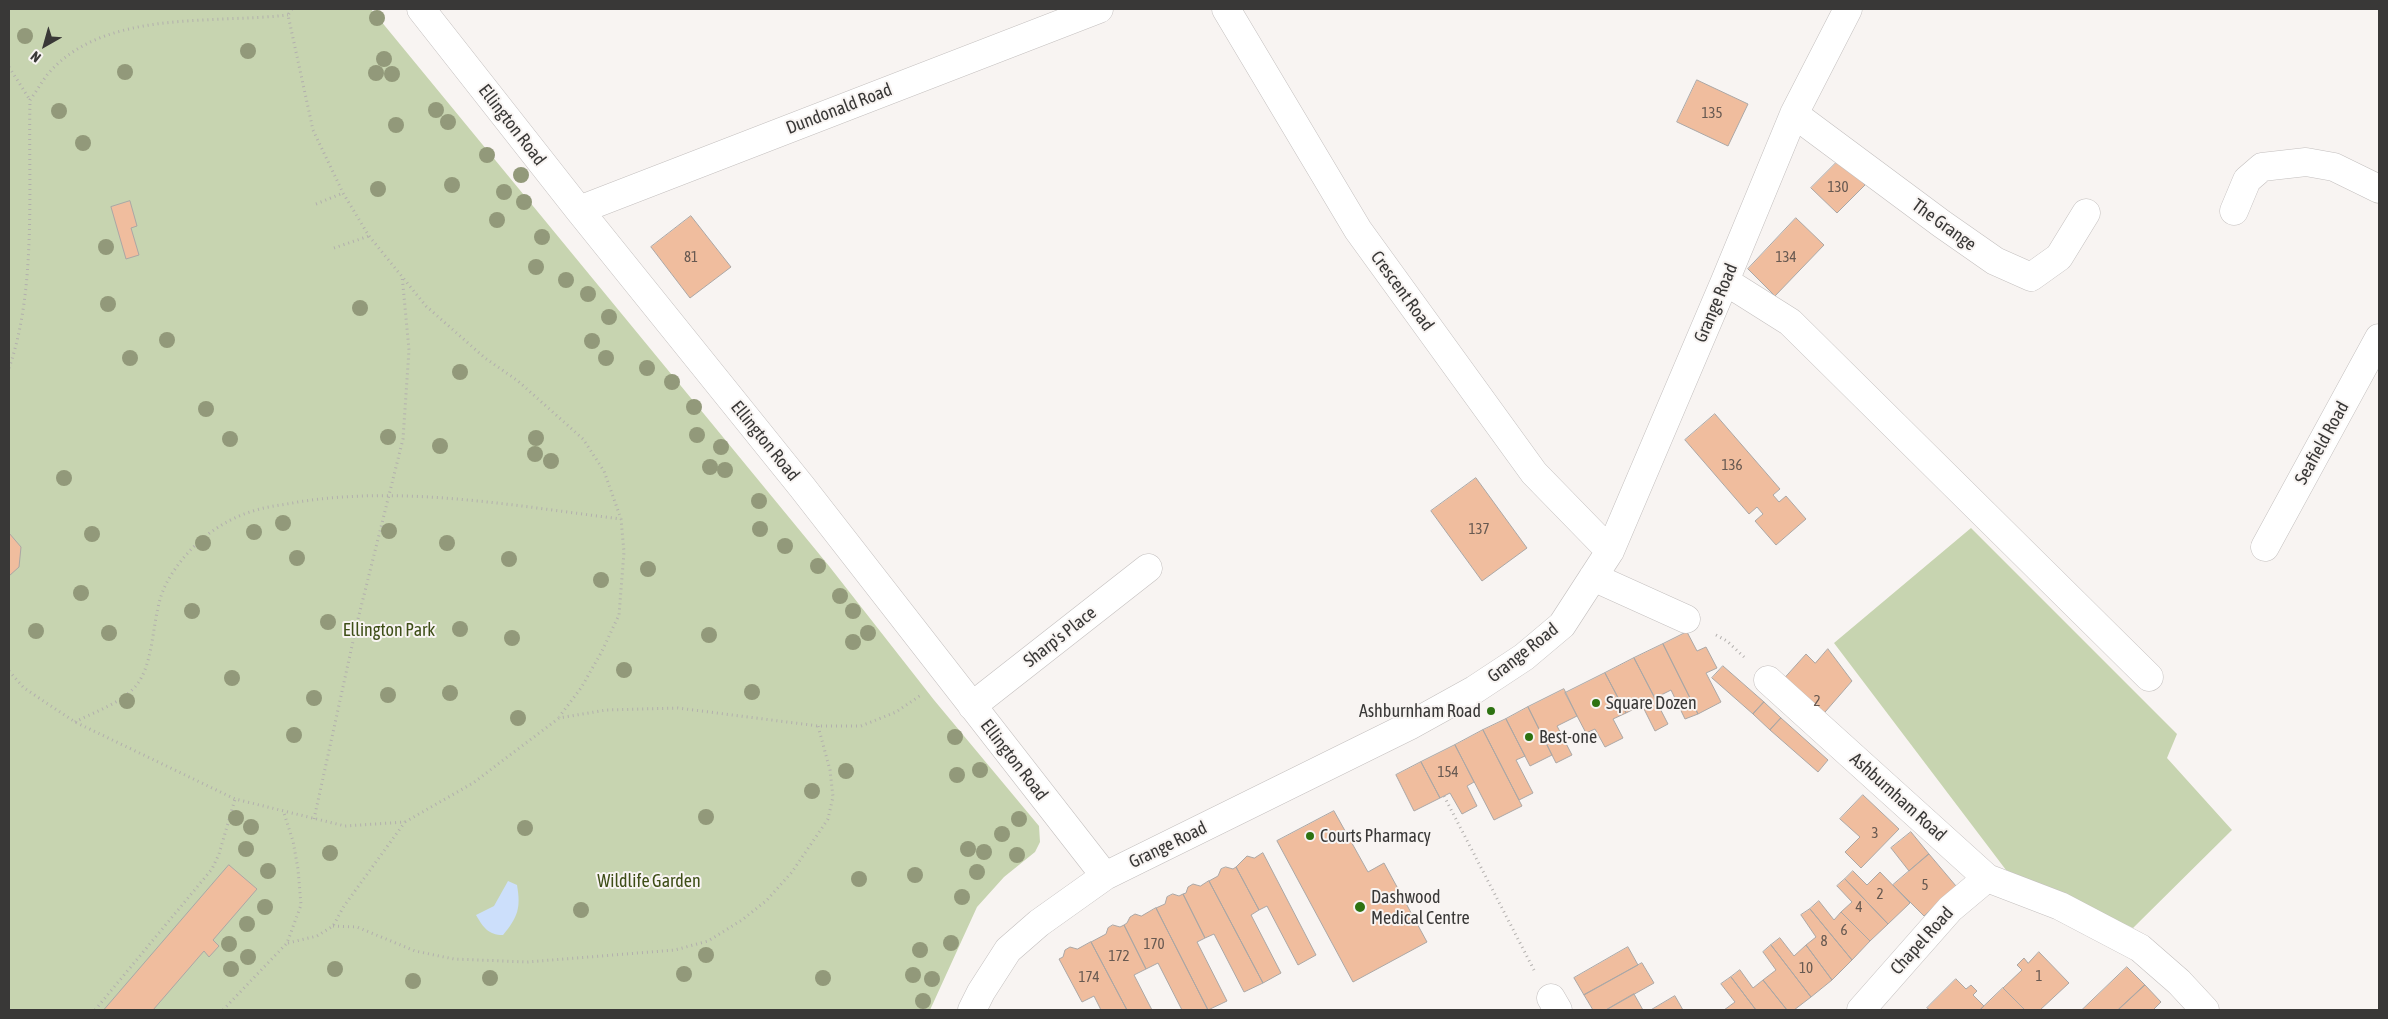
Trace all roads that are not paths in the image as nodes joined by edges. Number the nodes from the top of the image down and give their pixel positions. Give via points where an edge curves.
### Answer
1 (421, 9) edge
2 (1099, 9) edge
3 (1226, 9) edge
4 (1848, 9) edge
5 (1794, 114) junction
6 (2379, 189) edge
7 (579, 210) junction
8 (2234, 211) dead end
9 (2086, 212) dead end
10 (1725, 281) junction
11 (2379, 338) edge
12 (2265, 547) dead end
13 (1610, 551) junction
14 (1148, 568) dead end
15 (1593, 577) junction
16 (1686, 619) road end
17 (2149, 676) dead end
18 (1768, 680) road end
19 (972, 706) junction
20 (1105, 876) junction
21 (1987, 878) junction
22 (972, 1010) edge
23 (1861, 1010) edge
24 (2205, 1010) edge

1 - 7 street, Ellington Road
2 - 7 street, Dundonald Road
3 - 13 street, Crescent Road via 1358,230 1534,473
4 - 5 street, Grange Road
5 - 9 street, The Grange via 1994,261 2031,277 2059,257
5 - 10 street, Grange Road
6 - 8 street via 2334,167 2306,162 2262,167 2247,180
7 - 19 street, Ellington Road
10 - 13 street, Grange Road
10 - 17 street via 1790,322
11 - 12 street, Seafield Road
13 - 15 street, Grange Road
14 - 19 street, Sharp's Place
15 - 16 street
15 - 20 street, Grange Road via 1562,625 1524,657 1474,690 1409,726
18 - 21 street, Ashburnham Road
19 - 20 street, Ellington Road
20 - 22 street, Grange Road via 1039,923 1008,950
21 - 23 street, Chapel Road via 1950,909
21 - 24 street, Ashburnham Road via 2060,906 2140,948

